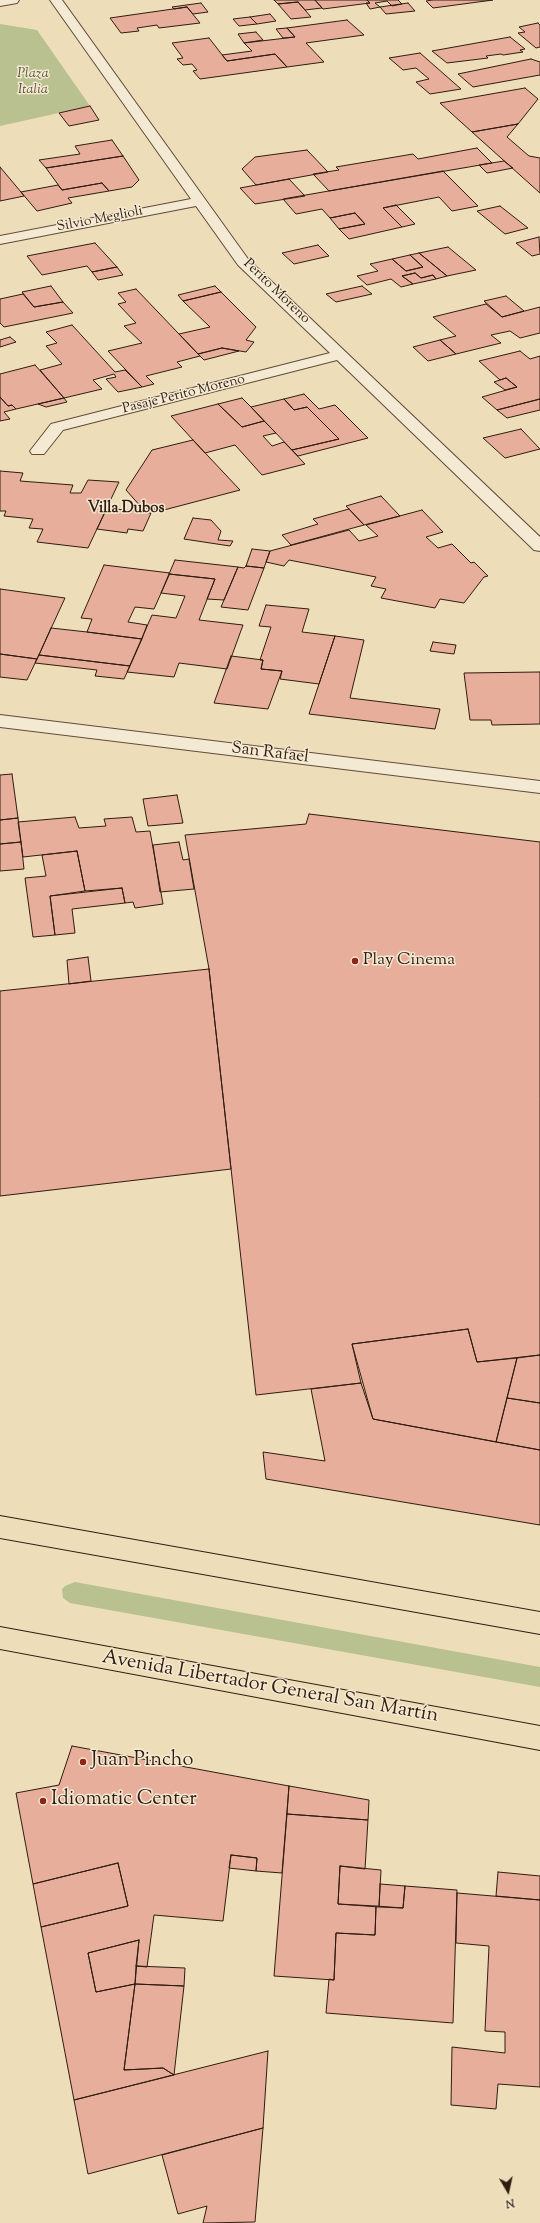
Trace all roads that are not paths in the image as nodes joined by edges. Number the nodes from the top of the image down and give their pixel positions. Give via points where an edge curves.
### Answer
1 (13, 0) edge
2 (56, 0) edge
3 (0, 2) edge
4 (200, 201) junction
5 (0, 240) edge
6 (340, 355) junction
7 (38, 451) dead end
8 (540, 546) edge
9 (0, 721) edge
10 (540, 787) edge
11 (0, 1527) edge
12 (540, 1623) edge
13 (0, 1638) edge
14 (540, 1738) edge

1 - 3 street
2 - 4 street, Perito Moreno
4 - 5 street, Silvio Meglioli
4 - 6 street, Perito Moreno via 243,262
6 - 7 street, Pasaje Perito Moreno via 57,426
6 - 8 street, Perito Moreno
9 - 10 street, San Rafael
11 - 12 main road
13 - 14 main road, Avenida Libertador General San Martín

